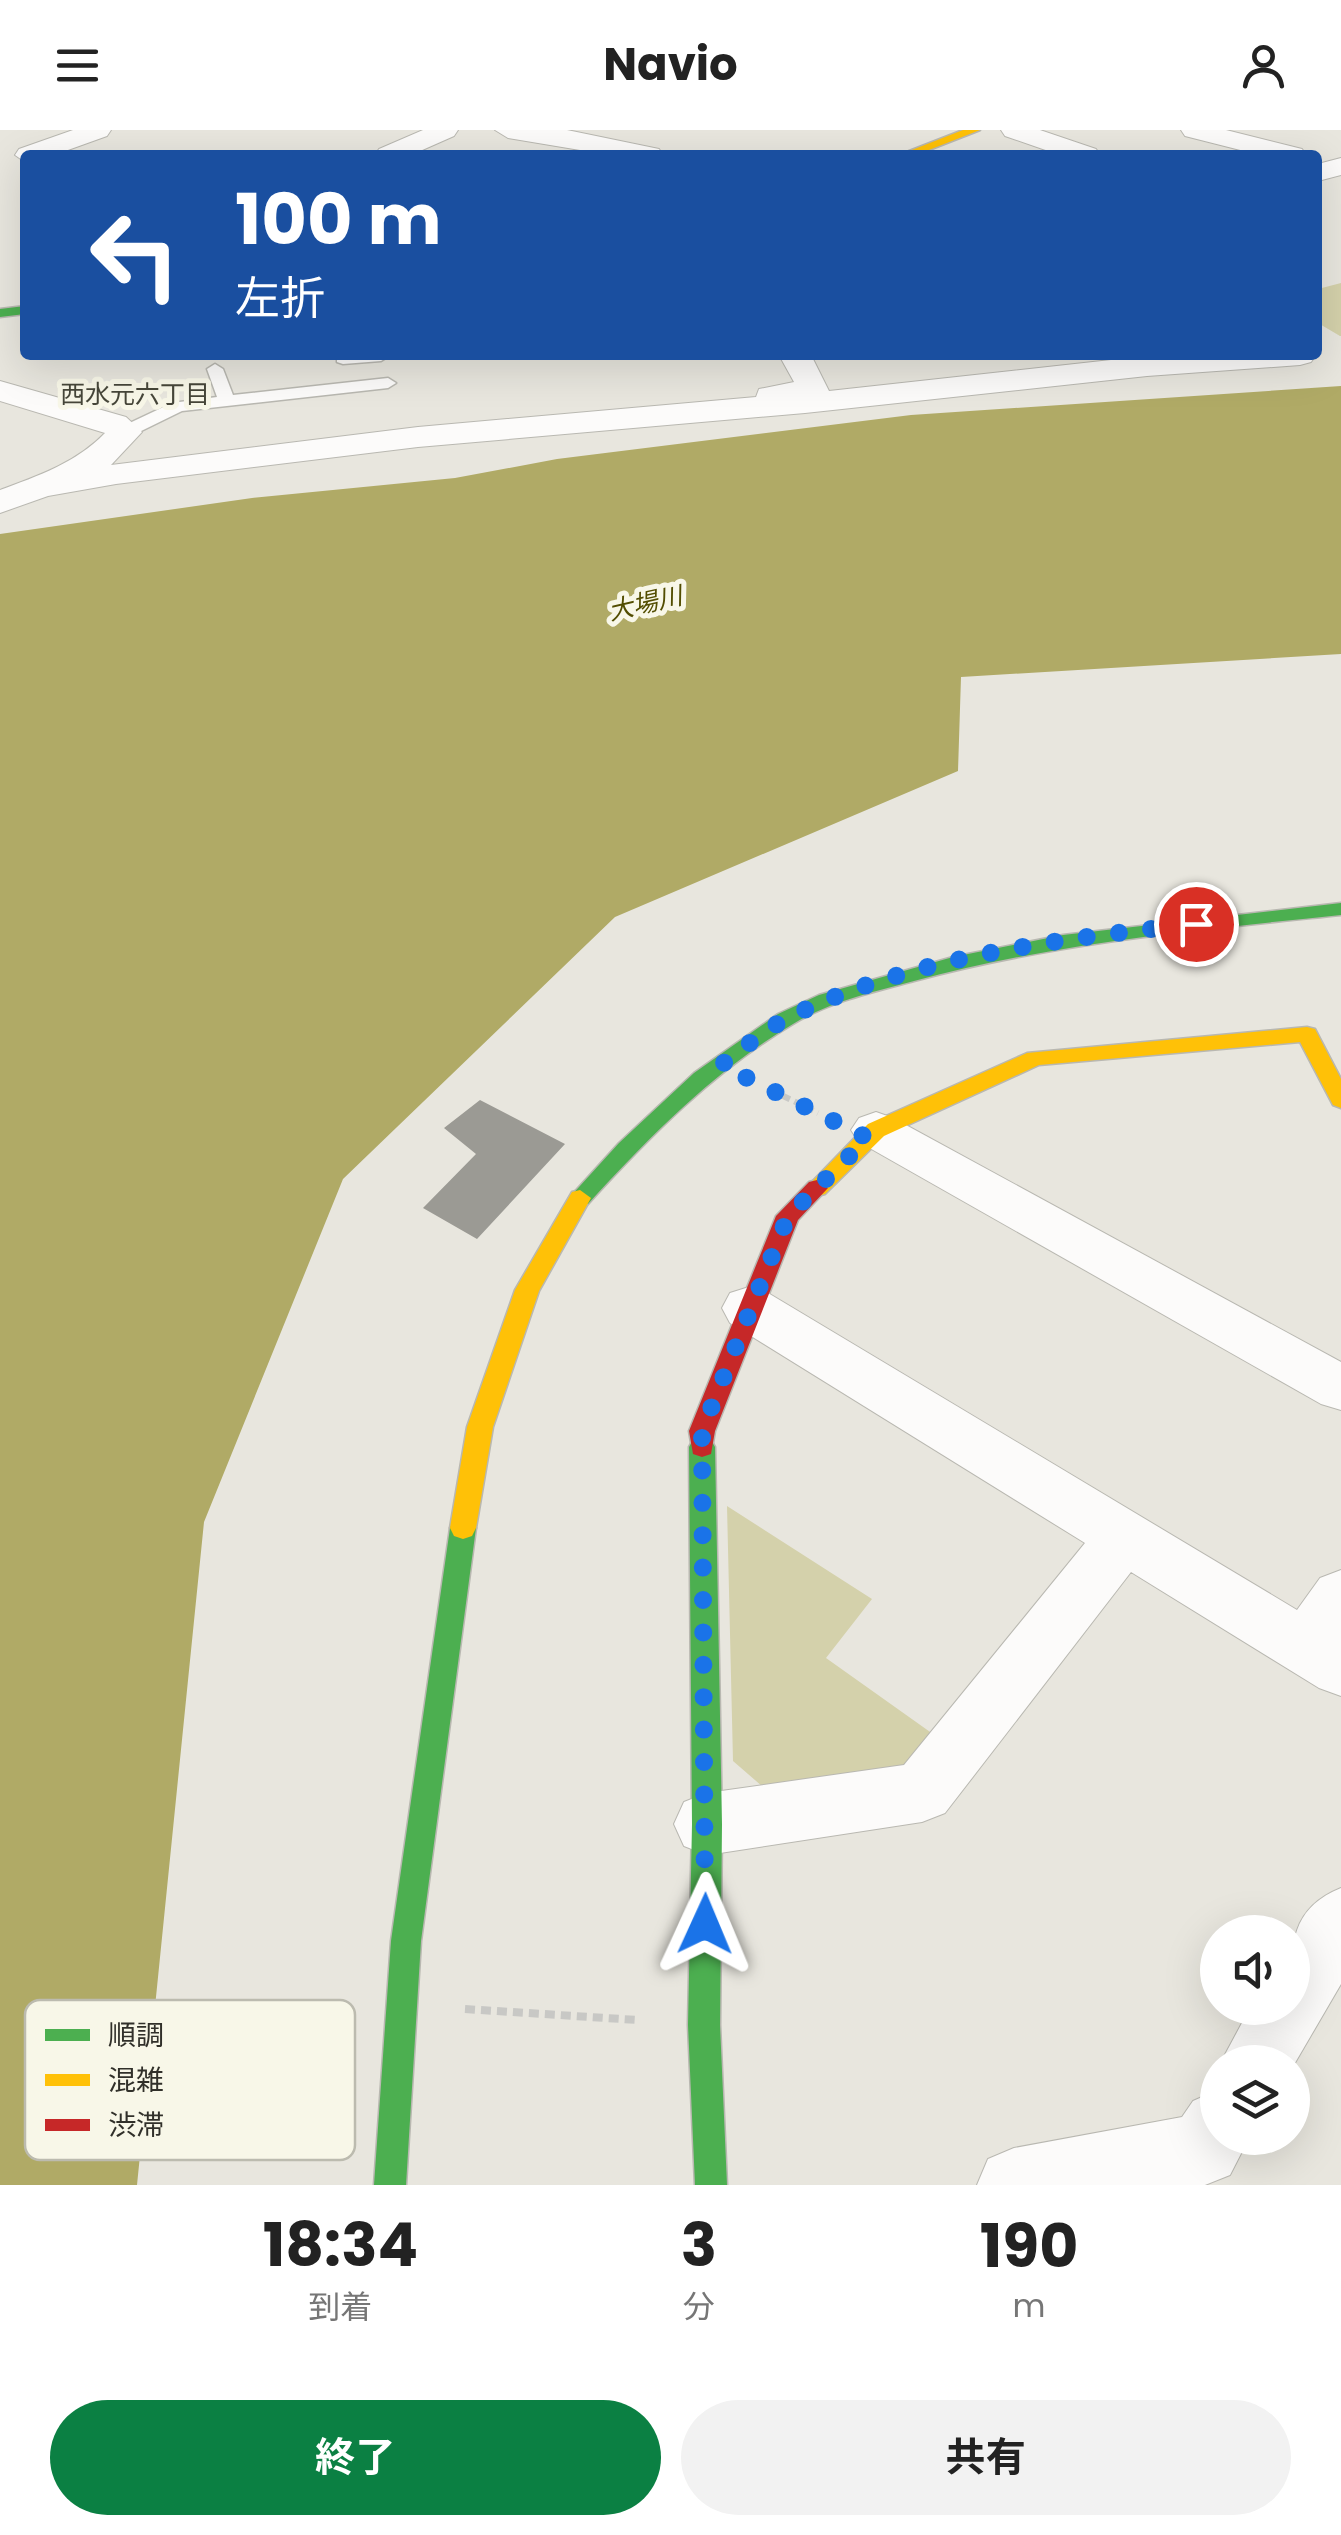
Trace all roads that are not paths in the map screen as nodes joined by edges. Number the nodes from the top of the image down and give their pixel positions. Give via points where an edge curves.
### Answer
1 (98, 130) edge
2 (445, 130) edge
3 (508, 130) edge
4 (974, 130) edge
5 (1014, 130) edge
6 (1194, 130) edge
7 (562, 133) edge
8 (0, 138) edge
9 (27, 150) edge
10 (46, 150) edge
11 (400, 150) edge
12 (629, 150) edge
13 (920, 150) edge
14 (1072, 150) edge
15 (1272, 150) edge
16 (343, 360) edge
17 (798, 360) edge
18 (1163, 360) edge
19 (1137, 361) edge
20 (215, 369) dead end
21 (388, 383) dead end
22 (354, 387) junction
23 (0, 391) edge
24 (227, 401) junction
25 (734, 410) junction
26 (125, 432) junction
27 (40, 487) junction
28 (0, 502) edge
29 (1341, 909) edge
30 (1341, 1100) edge
31 (872, 1134) junction
32 (749, 1308) junction
33 (1341, 1388) edge
34 (1124, 1537) junction
35 (1341, 1596) edge
36 (1324, 1658) edge
37 (707, 1824) junction
38 (1341, 1921) edge
39 (1310, 1972) edge
40 (1200, 2150) edge
41 (390, 2185) edge
42 (711, 2185) edge
43 (1014, 2185) edge

1 - 10 street
2 - 11 street
3 - 7 street
4 - 13 street
5 - 14 street
6 - 15 street
7 - 12 street
8 - 9 street
16 - 22 lane
17 - 25 street via 814,389 756,399
18 - 19 street
19 - 25 street
20 - 24 lane
21 - 22 lane
22 - 24 lane
23 - 26 street
24 - 26 lane via 178,406
25 - 27 street via 418,437
26 - 27 street via 102,455
27 - 28 street
29 - 41 street via 1088,935 962,959 844,994 787,1018 684,1091 581,1197 527,1290 480,1428 406,1941
30 - 31 street via 1307,1034 1035,1058
31 - 32 street via 788,1216
31 - 33 street
32 - 34 street
32 - 37 street via 702,1431
34 - 36 street
34 - 37 street via 922,1792
35 - 36 street
37 - 42 street via 704,2025
38 - 39 street
40 - 43 street

